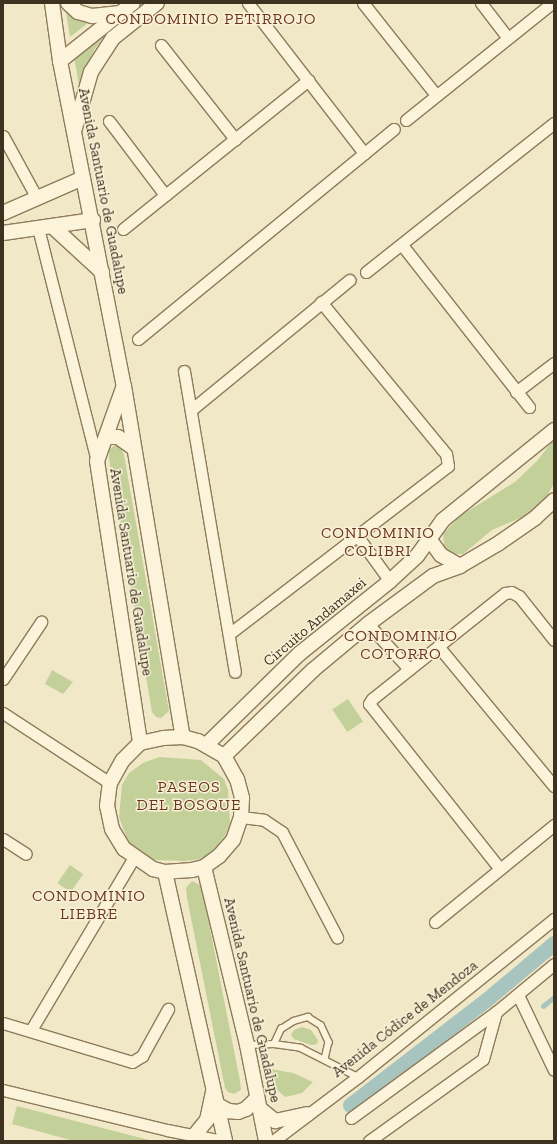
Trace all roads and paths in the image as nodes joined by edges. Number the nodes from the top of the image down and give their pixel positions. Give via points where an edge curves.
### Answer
1 (52, 3) edge
2 (68, 3) edge
3 (133, 3) edge
4 (157, 3) edge
5 (248, 3) edge
6 (363, 3) edge
7 (481, 3) edge
8 (552, 3) edge
9 (121, 13) junction
10 (508, 38) junction
11 (161, 45) dead end
12 (60, 61) junction
13 (308, 80) junction
14 (436, 94) junction
15 (406, 120) dead end
16 (109, 121) dead end
17 (554, 123) edge
18 (394, 129) dead end
19 (74, 130) junction
20 (3, 136) edge
21 (235, 139) junction
22 (364, 153) junction
23 (83, 178) junction
24 (165, 195) junction
25 (36, 198) junction
26 (3, 213) edge
27 (93, 220) junction
28 (45, 227) junction
29 (123, 229) dead end
30 (3, 233) edge
31 (402, 245) junction
32 (102, 272) junction
33 (366, 272) dead end
34 (350, 280) dead end
35 (321, 302) junction
36 (138, 339) dead end
37 (554, 363) edge
38 (184, 371) dead end
39 (124, 386) junction
40 (516, 392) junction
41 (529, 407) dead end
42 (191, 410) junction
43 (554, 430) edge
44 (106, 437) junction
45 (134, 448) junction
46 (97, 461) junction
47 (554, 500) edge
48 (358, 538) junction
49 (430, 540) junction
50 (460, 566) junction
51 (390, 581) junction
52 (41, 622) dead end
53 (368, 624) junction
54 (229, 634) junction
55 (554, 640) edge
56 (438, 646) junction
57 (409, 669) junction
58 (235, 672) dead end
59 (3, 680) edge
60 (3, 713) edge
61 (183, 737) junction
62 (140, 743) junction
63 (206, 745) junction
64 (224, 756) junction
65 (110, 783) junction
66 (554, 786) edge
67 (241, 817) junction
68 (554, 825) edge
69 (3, 838) edge
70 (26, 854) dead end
71 (134, 857) junction
72 (204, 867) junction
73 (500, 869) junction
74 (165, 872) junction
75 (554, 919) edge
76 (435, 922) dead end
77 (337, 937) dead end
78 (554, 964) edge
79 (518, 995) junction
80 (168, 1009) dead end
81 (496, 1012) junction
82 (3, 1023) edge
83 (31, 1030) junction
84 (274, 1044) junction
85 (247, 1045) junction
86 (325, 1059) junction
87 (554, 1070) edge
88 (358, 1077) junction
89 (214, 1088) junction
90 (3, 1090) edge
91 (258, 1103) junction
92 (218, 1104) junction
93 (307, 1114) junction
94 (351, 1118) dead end
95 (167, 1130) junction
96 (194, 1136) junction
97 (171, 1141) edge
98 (223, 1141) edge
99 (266, 1141) edge
100 (273, 1141) edge
101 (368, 1141) edge

1 - 12 street, Avenida Santuario de Guadalupe
2 - 9 street via 78,12 92,16
3 - 9 street
4 - 19 street via 113,38 91,72
5 - 13 street
6 - 14 street
7 - 10 street
8 - 10 street
9 - 12 street
10 - 14 street
11 - 21 street
12 - 19 street, Avenida Santuario de Guadalupe
13 - 21 street
13 - 22 street
14 - 15 street
16 - 24 street
17 - 31 street
18 - 22 street
19 - 23 street, Avenida Santuario de Guadalupe
20 - 25 street
21 - 24 street
22 - 36 street
23 - 25 street
23 - 27 street, Avenida Santuario de Guadalupe
24 - 29 street
25 - 26 street
27 - 28 street
27 - 32 street, Avenida Santuario de Guadalupe
28 - 30 street
28 - 32 street
28 - 46 street
31 - 33 street
31 - 40 street
32 - 39 street, Avenida Santuario de Guadalupe
34 - 35 street
35 - 42 street
35 - 48 street via 441,448 449,462 446,470
37 - 40 street
38 - 42 street
39 - 44 street, Avenida Santuario de Guadalupe
39 - 45 street, Avenida Santuario de Guadalupe
40 - 41 street
42 - 54 street
43 - 49 street, Circuito Andamaxei via 443,520
44 - 45 street via 118,437
44 - 46 street, Avenida Santuario de Guadalupe
45 - 61 street, Avenida Santuario de Guadalupe
46 - 62 street, Avenida Santuario de Guadalupe
47 - 50 street via 536,518
48 - 51 street
48 - 54 street
49 - 50 street via 441,555
49 - 51 street, Circuito Andamaxei
50 - 53 street via 432,576
51 - 63 street, Circuito Andamaxei via 299,654
52 - 59 street
53 - 57 street
53 - 64 street via 313,670
54 - 58 street
55 - 56 street via 519,596 511,592 498,596
56 - 57 street
56 - 66 street
57 - 73 street via 372,699 370,708
60 - 65 street
61 - 62 street
61 - 63 street
62 - 65 street via 123,760
63 - 64 street
64 - 67 street via 237,779 242,798
65 - 71 street via 107,806 112,829 124,849
67 - 72 street via 233,840 220,856
67 - 77 street via 264,820 282,832
68 - 73 street
69 - 70 street
71 - 74 street via 153,869
71 - 83 street
72 - 74 street
72 - 85 street, Avenida Santuario de Guadalupe
73 - 76 street
74 - 89 street
75 - 88 street, Avenida Códice de Mendoza
78 - 79 street
79 - 81 street
79 - 87 street
80 - 83 street via 142,1056 132,1062
81 - 94 street
81 - 101 street via 483,1058
82 - 83 street
84 - 85 lane
84 - 86 lane via 301,1048
84 - 86 lane via 281,1030 294,1021 308,1017 322,1025 329,1042
85 - 91 street, Avenida Santuario de Guadalupe
86 - 88 lane
88 - 93 street, Avenida Códice de Mendoza
89 - 92 street
89 - 96 street via 207,1120
90 - 95 street
91 - 92 street via 238,1112 229,1111
91 - 93 street via 275,1121
91 - 99 street, Avenida Santuario de Guadalupe
92 - 98 street
93 - 100 street, Avenida Códice de Mendoza
95 - 96 street
95 - 97 street
96 - 98 street

